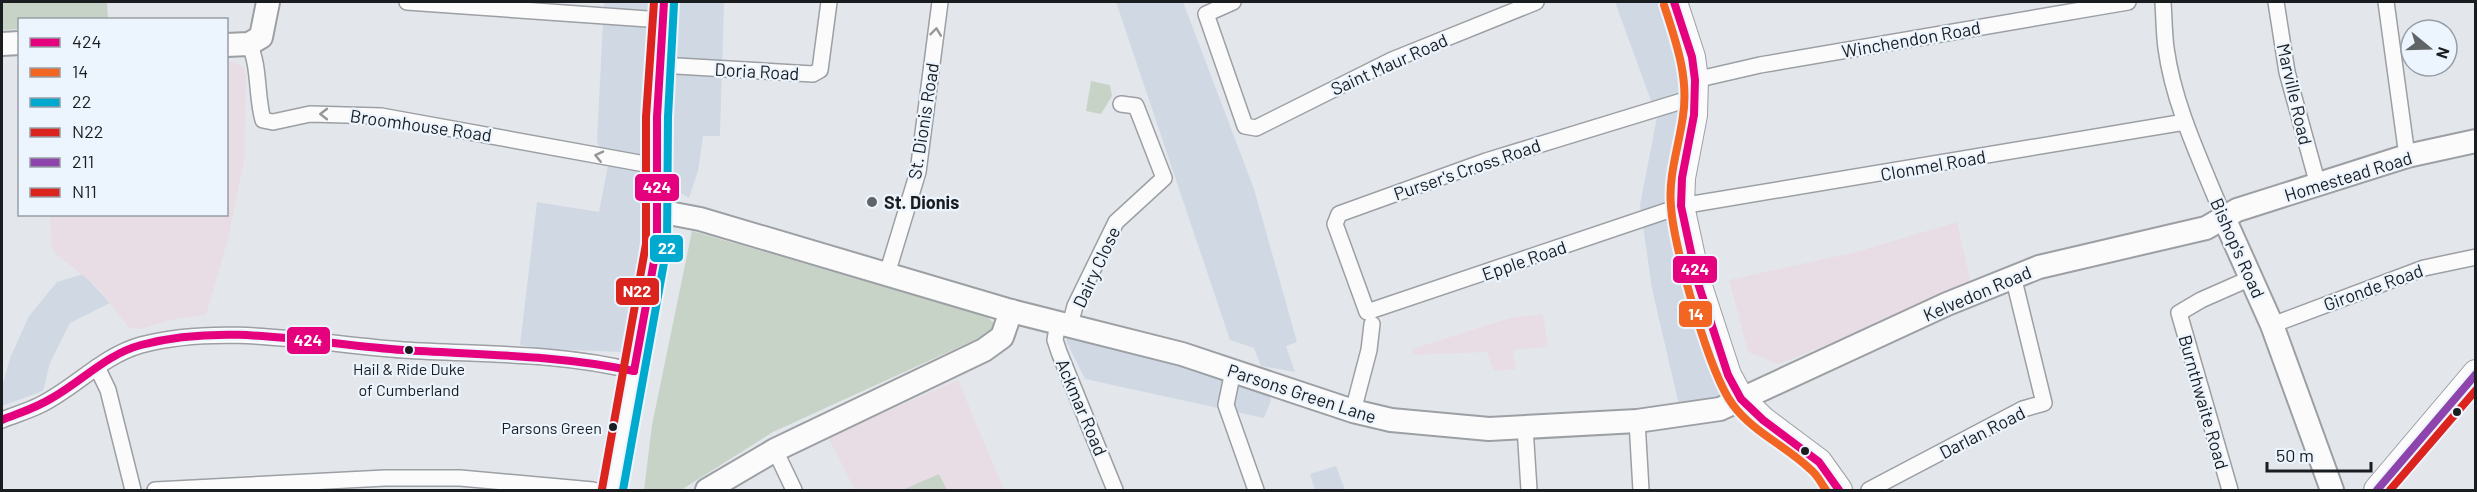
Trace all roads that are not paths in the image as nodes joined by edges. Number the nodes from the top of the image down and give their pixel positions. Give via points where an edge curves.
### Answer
1 (268, 2) edge
2 (407, 2) edge
3 (829, 2) edge
4 (940, 2) edge
5 (1233, 2) edge
6 (1536, 2) edge
7 (1674, 2) edge
8 (2128, 2) edge
9 (2163, 2) edge
10 (2276, 2) edge
11 (2386, 2) edge
12 (663, 11) edge
13 (2, 44) edge
14 (18, 44) edge
15 (249, 44) junction
16 (228, 45) edge
17 (660, 65) junction
18 (1695, 88) junction
19 (1121, 104) dead end
20 (2185, 122) junction
21 (2475, 141) edge
22 (2407, 156) junction
23 (656, 166) junction
24 (2318, 185) junction
25 (1681, 206) junction
26 (658, 211) junction
27 (2224, 218) junction
28 (2475, 257) edge
29 (887, 274) junction
30 (2013, 276) junction
31 (2251, 278) junction
32 (1011, 311) junction
33 (1370, 318) junction
34 (1064, 324) junction
35 (2272, 325) junction
36 (97, 367) junction
37 (634, 371) junction
38 (1233, 371) junction
39 (2475, 373) edge
40 (1741, 399) junction
41 (1353, 411) junction
42 (2, 420) edge
43 (1637, 421) junction
44 (1525, 427) junction
45 (775, 450) junction
46 (133, 490) edge
47 (155, 490) edge
48 (593, 490) edge
49 (612, 490) edge
50 (707, 490) edge
51 (795, 490) edge
52 (1115, 490) edge
53 (1256, 490) edge
54 (1529, 490) edge
55 (1641, 490) edge
56 (1839, 490) edge
57 (1869, 490) edge
58 (2230, 490) edge
59 (2332, 490) edge
60 (2378, 490) edge

1 - 15 street via 261,37
2 - 12 street
3 - 17 street, Doria Road via 820,70 813,74
29 -> 4 street, St. Dionis Road via 918,172
5 - 6 street, Saint Maur Road via 1206,14 1245,126 1256,128 1392,60
7 - 18 main road via 1692,57
8 - 18 street, Winchendon Road via 1760,65
9 - 20 street, Bishop's Road via 2166,48
10 - 24 street, Marville Road via 2287,72
11 - 22 street
12 - 17 main road
13 - 14 street
15 - 16 street
23 -> 15 street, Broomhouse Road via 381,116 309,114 273,122 263,120 257,100 254,53
17 - 23 main road
18 - 25 main road
18 - 33 street, Purser's Cross Road via 1339,214 1335,224
19 - 34 street, Dairy Close via 1136,106 1164,178 1116,222
20 - 25 street, Clonmel Road
20 - 27 street, Bishop's Road
21 - 22 street, Homestead Road
22 - 24 street, Homestead Road
23 - 26 main road
24 - 27 street, Homestead Road via 2237,210
25 - 33 street, Epple Road
25 - 40 main road via 1697,280 1728,375
26 - 29 street via 700,219
26 - 37 main road via 657,245
27 - 30 street, Kelvedon Road via 2206,228
27 - 31 street, Bishop's Road
28 - 35 street, Gironde Road via 2424,268
29 - 32 street
30 - 40 street, Kelvedon Road
30 - 57 street, Darlan Road via 2044,403 2023,410
31 - 35 street, Bishop's Road
31 - 58 street, Burnthwaite Road via 2179,313
32 - 34 street, Parsons Green Lane
32 - 45 street via 1002,337 984,350
33 - 41 street, Purser's Cross Road via 1370,350
34 - 38 street, Parsons Green Lane
34 - 52 street, Ackmar Road via 1055,340
35 - 59 street, Bishop's Road
36 - 37 street via 139,346 160,341 247,336 539,356
36 - 42 street via 40,405
36 - 46 street via 108,390
37 - 49 main road via 618,441
38 - 41 street, Parsons Green Lane
38 - 53 street via 1226,405
39 - 60 main road
40 - 43 street, Parsons Green Lane via 1705,412
40 - 56 main road via 1819,462
41 - 44 street, Parsons Green Lane via 1454,427
43 - 44 street, Parsons Green Lane
43 - 55 street
44 - 54 street
45 - 50 street
45 - 51 street
47 - 48 street via 460,478

